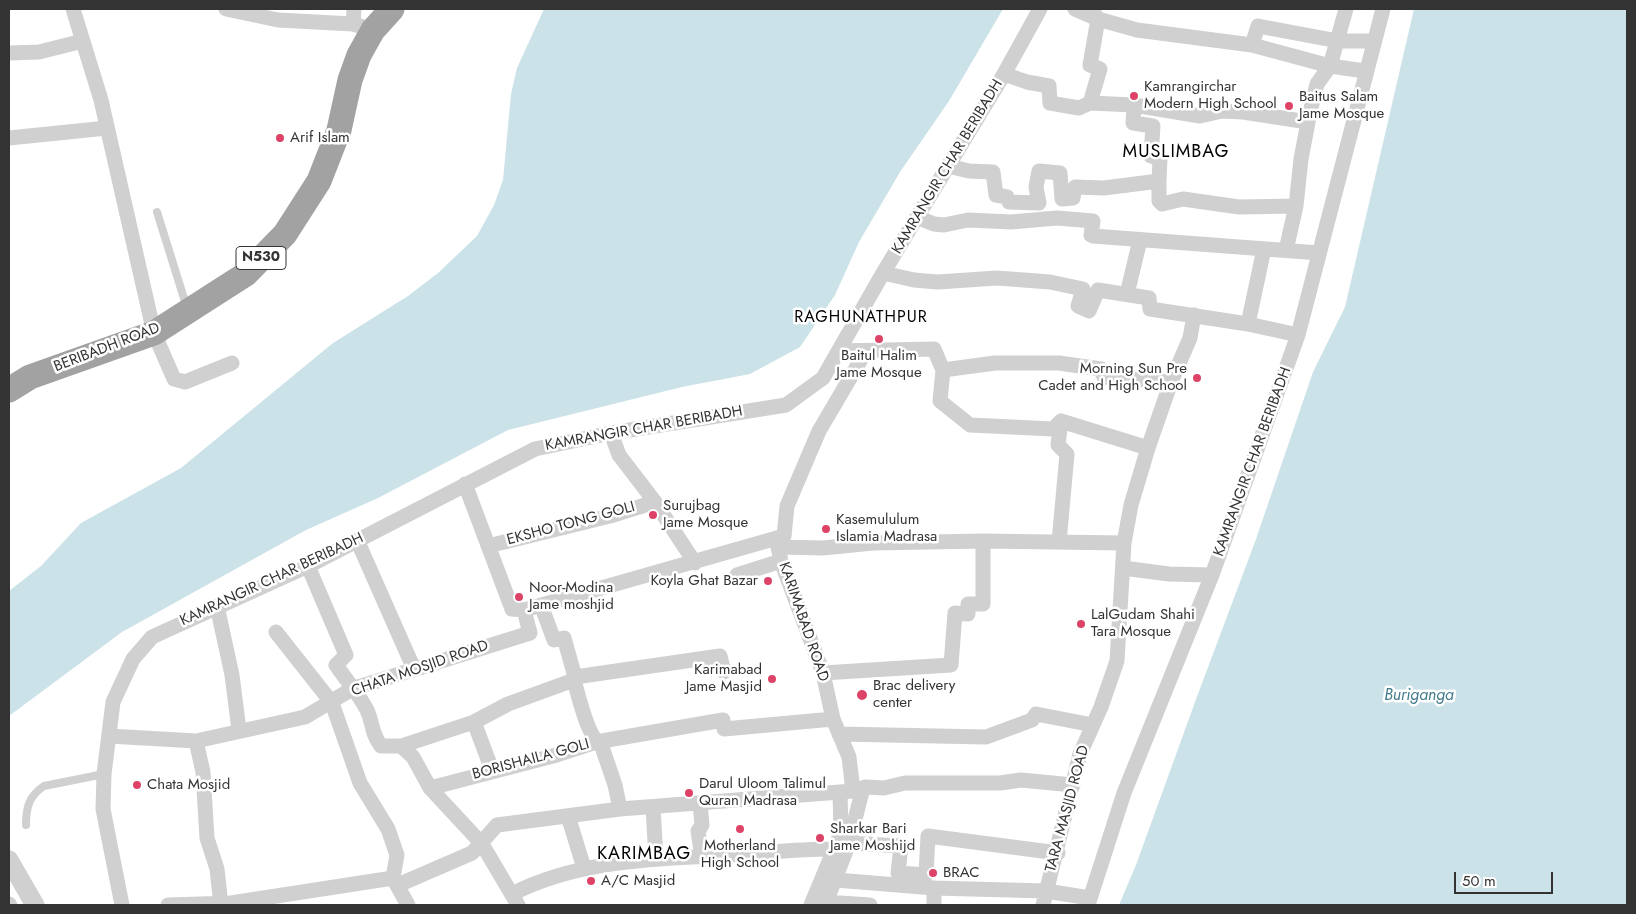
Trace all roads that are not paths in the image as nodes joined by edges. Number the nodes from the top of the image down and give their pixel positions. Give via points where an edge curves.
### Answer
1 (73, 9) edge
2 (226, 9) edge
3 (354, 9) edge
4 (392, 9) edge
5 (1040, 9) edge
6 (1075, 9) edge
7 (1346, 9) edge
8 (1383, 9) edge
9 (1095, 14) edge
10 (279, 15) edge
11 (363, 27) junction
12 (83, 41) junction
13 (1338, 41) junction
14 (1374, 41) junction
15 (1252, 45) junction
16 (9, 53) edge
17 (1330, 66) junction
18 (1365, 71) junction
19 (1004, 74) junction
20 (1090, 102) junction
21 (1134, 105) junction
22 (1308, 122) junction
23 (107, 128) junction
24 (9, 138) edge
25 (948, 166) junction
26 (1159, 181) junction
27 (1296, 206) junction
28 (157, 212) dead end
29 (919, 218) junction
30 (1140, 240) junction
31 (1264, 249) junction
32 (1286, 250) junction
33 (1319, 253) junction
34 (883, 273) junction
35 (1127, 294) junction
36 (188, 312) junction
37 (1194, 315) junction
38 (1248, 324) junction
39 (154, 333) junction
40 (1298, 335) junction
41 (839, 350) junction
42 (866, 350) junction
43 (232, 363) dead end
44 (943, 370) junction
45 (1171, 382) junction
46 (9, 390) edge
47 (1061, 421) junction
48 (610, 433) junction
49 (1148, 448) junction
50 (465, 484) junction
51 (655, 502) junction
52 (357, 540) junction
53 (983, 541) junction
54 (1059, 542) junction
55 (1124, 543) junction
56 (488, 546) junction
57 (781, 548) junction
58 (695, 563) junction
59 (308, 566) junction
60 (1123, 568) junction
61 (738, 575) dead end
62 (1212, 576) junction
63 (541, 605) junction
64 (217, 606) junction
65 (524, 610) junction
66 (276, 632) dead end
67 (414, 669) junction
68 (724, 672) dead end
69 (823, 673) junction
70 (575, 678) junction
71 (352, 689) junction
72 (332, 703) junction
73 (833, 719) junction
74 (474, 722) junction
75 (1092, 724) junction
76 (239, 730) junction
77 (839, 734) junction
78 (109, 736) junction
79 (196, 741) junction
80 (596, 742) junction
81 (401, 746) junction
82 (492, 770) junction
83 (104, 774) junction
84 (1073, 785) junction
85 (430, 788) junction
86 (852, 790) junction
87 (700, 803) junction
88 (653, 807) junction
89 (620, 809) junction
90 (568, 816) junction
91 (26, 824) dead end
92 (849, 843) junction
93 (482, 844) junction
94 (833, 849) junction
95 (1058, 853) junction
96 (702, 857) junction
97 (9, 860) edge
98 (656, 860) junction
99 (584, 868) junction
100 (836, 880) junction
101 (395, 881) junction
102 (934, 888) junction
103 (1045, 898) edge
104 (515, 900) edge
105 (819, 902) edge
106 (1089, 902) edge
107 (221, 904) edge
108 (35, 905) edge
109 (122, 905) edge
110 (168, 905) edge
111 (408, 905) edge
112 (870, 905) edge
113 (934, 905) edge

1 - 12 street
2 - 10 street
3 - 11 street
4 - 11 highway, BERIBADH ROAD / N530
5 - 19 street, KAMRANGIR CHAR BERIBADH
6 - 9 street
7 - 13 street
8 - 14 street, KAMRANGIR CHAR BERIBADH
9 - 15 street via 1136,30
9 - 20 street via 1090,65 1100,71
10 - 11 street
11 - 36 highway, BERIBADH ROAD / N530 via 339,130 319,181 303,208 285,234 246,274
12 - 16 street via 39,52
12 - 23 street
13 - 14 street
13 - 15 street via 1258,26
13 - 17 street
14 - 18 street, KAMRANGIR CHAR BERIBADH
15 - 17 street
17 - 18 street
17 - 22 street via 1317,84
18 - 33 street, KAMRANGIR CHAR BERIBADH
19 - 20 street via 1049,86 1050,103 1079,108
19 - 25 street, KAMRANGIR CHAR BERIBADH
20 - 21 street
21 - 22 street via 1200,116 1242,112
21 - 26 street via 1133,123 1153,126 1151,156 1160,159
22 - 27 street
23 - 24 street
23 - 39 street
25 - 26 street via 993,172 996,195 1007,197 1009,202 1038,203 1038,171 1060,172 1062,199 1073,198 1075,187 1104,188
25 - 29 street, KAMRANGIR CHAR BERIBADH
26 - 27 street via 1159,201 1162,204 1183,199 1239,207
27 - 32 street
28 - 36 lane
29 - 30 street via 944,226 968,220 1093,220 1091,235
29 - 34 street, KAMRANGIR CHAR BERIBADH
30 - 31 street
30 - 35 street
31 - 32 street
31 - 38 street
32 - 33 street
33 - 40 street, KAMRANGIR CHAR BERIBADH
34 - 35 street via 938,282 997,278 1050,282 1081,288 1078,307 1089,310 1097,290
34 - 41 street, KAMRANGIR CHAR BERIBADH
35 - 37 street via 1149,298 1149,308
36 - 39 highway, BERIBADH ROAD / N530
37 - 38 street
37 - 45 street, TARA MASJID ROAD via 1190,338
38 - 40 street
39 - 43 street via 174,379 180,382
39 - 46 highway, BERIBADH ROAD / N530 via 30,377
40 - 62 street, KAMRANGIR CHAR BERIBADH
41 - 42 street
41 - 48 street, KAMRANGIR CHAR BERIBADH via 823,378 786,405
42 - 44 street via 934,349
42 - 57 street, KARIMABAD ROAD via 819,431 787,506
44 - 45 street via 995,363 1059,363 1101,368 1104,377
44 - 47 street via 940,401 970,425 1053,429
45 - 49 street, TARA MASJID ROAD
47 - 49 street
47 - 54 street via 1058,445 1067,454
48 - 50 street, KAMRANGIR CHAR BERIBADH via 535,449
48 - 51 street, EKSHO TONG GOLI via 619,455
49 - 55 street, TARA MASJID ROAD via 1131,504
50 - 52 street, KAMRANGIR CHAR BERIBADH
50 - 56 street
51 - 56 street, EKSHO TONG GOLI
51 - 58 street, EKSHO TONG GOLI
52 - 59 street, KAMRANGIR CHAR BERIBADH
52 - 67 street
53 - 54 street
53 - 57 street
53 - 69 street via 983,604 968,604 968,614 955,613 951,665
54 - 55 street
55 - 60 street, TARA MASJID ROAD
56 - 65 street via 512,609
57 - 58 street
57 - 61 street
57 - 69 street, KARIMABAD ROAD
58 - 63 street
59 - 64 street, KAMRANGIR CHAR BERIBADH
59 - 71 street via 346,655 336,665
60 - 62 street
60 - 75 street, TARA MASJID ROAD via 1117,661
62 - 106 street, KAMRANGIR CHAR BERIBADH via 1124,793
63 - 65 street
63 - 70 street, BORISHAILA GOLI via 554,640 564,638
64 - 76 street via 232,675
64 - 78 street, KAMRANGIR CHAR BERIBADH via 152,637 133,659 113,702
65 - 67 street, CHATA MOSJID ROAD via 530,633
66 - 72 street
67 - 71 street, CHATA MOSJID ROAD
68 - 70 street via 720,656
69 - 73 street, KARIMABAD ROAD
70 - 74 street via 508,704
70 - 80 street, BORISHAILA GOLI
71 - 72 street, CHATA MOSJID ROAD
71 - 81 street via 361,699 368,713 372,735 381,746
72 - 76 street, CHATA MOSJID ROAD via 304,717
72 - 101 street via 360,783 388,829 397,855
73 - 77 street, KARIMABAD ROAD
73 - 80 street, BORISHAILA GOLI via 724,729 723,720
74 - 81 street
74 - 82 street
75 - 77 street via 1036,714 1032,720 986,737
75 - 84 street, TARA MASJID ROAD via 1080,754
76 - 79 street, CHATA MOSJID ROAD
77 - 86 street, KARIMABAD ROAD via 849,757
78 - 79 street, CHATA MOSJID ROAD
78 - 83 street
79 - 107 street via 203,772 207,838 217,869
80 - 82 street, BORISHAILA GOLI
80 - 89 street via 601,744
81 - 85 street via 413,758
82 - 85 street, BORISHAILA GOLI
83 - 91 lane via 44,786 36,791 26,810
83 - 109 street via 103,809
84 - 86 street via 1021,780 905,783
84 - 95 street, TARA MASJID ROAD
85 - 93 street
86 - 87 street
86 - 92 street
86 - 94 street, KARIMABAD ROAD
87 - 88 street
87 - 96 street via 702,825 698,831
88 - 89 street
88 - 98 street
89 - 90 street
90 - 93 street via 497,825
90 - 99 street
92 - 95 street via 901,846 898,874 926,875 928,836
92 - 100 street
93 - 101 street via 472,853
93 - 104 street
94 - 96 street
94 - 105 street, KARIMABAD ROAD
95 - 103 street, TARA MASJID ROAD
96 - 98 street
97 - 108 street
98 - 99 street
99 - 104 street via 536,882
100 - 102 street
100 - 105 street
101 - 107 street
101 - 111 street
102 - 103 street
102 - 113 street
103 - 106 street
105 - 112 street
107 - 110 street

